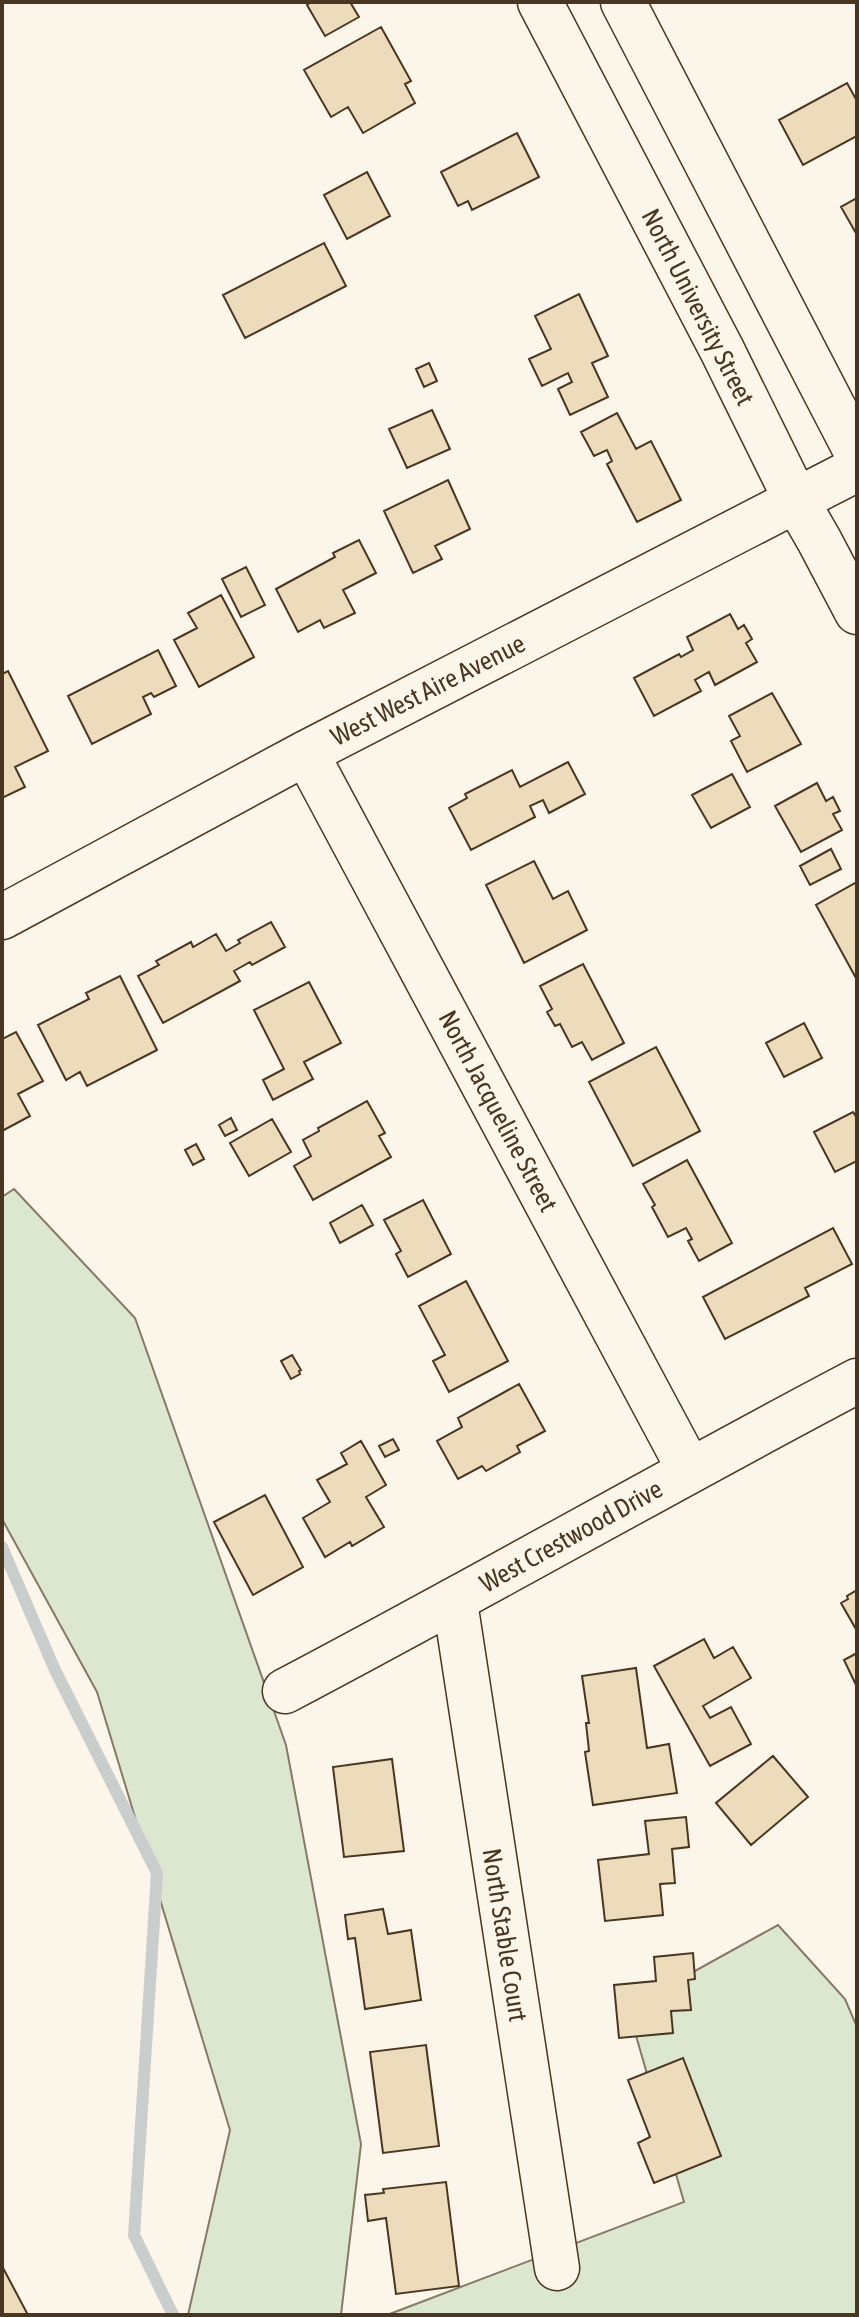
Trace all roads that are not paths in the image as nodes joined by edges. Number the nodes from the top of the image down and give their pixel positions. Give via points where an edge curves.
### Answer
1 (540, 2) edge
2 (623, 2) edge
3 (857, 453) edge
4 (857, 469) edge
5 (797, 502) junction
6 (857, 612) edge
7 (306, 753) junction
8 (2, 917) edge
9 (857, 1381) edge
10 (689, 1469) junction
11 (455, 1602) junction
12 (285, 1691) dead end
13 (557, 2268) dead end

1 - 5 street, North University Street
2 - 3 street
4 - 5 street, West West Aire Avenue
5 - 6 street, North University Street
5 - 7 street, West West Aire Avenue
7 - 8 street, West West Aire Avenue
7 - 10 street, North Jacqueline Street
9 - 10 street, West Crestwood Drive
10 - 11 street, West Crestwood Drive
11 - 12 street, West Crestwood Drive
11 - 13 street, North Stable Court

